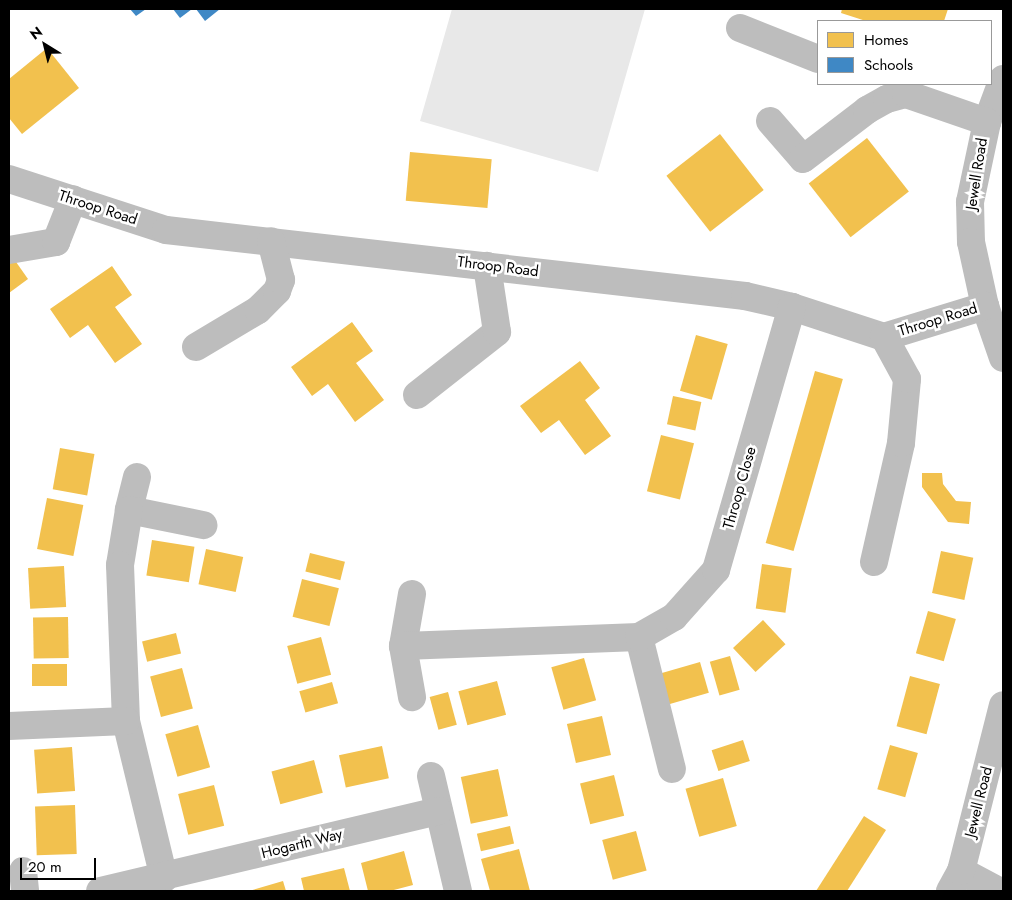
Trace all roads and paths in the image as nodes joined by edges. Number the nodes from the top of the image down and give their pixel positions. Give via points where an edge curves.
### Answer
1 (740, 28) dead end
2 (817, 59) edge
3 (1003, 79) edge
4 (883, 85) edge
5 (906, 94) junction
6 (770, 121) dead end
7 (986, 122) junction
8 (9, 179) edge
9 (73, 199) junction
10 (271, 241) junction
11 (9, 250) edge
12 (487, 266) junction
13 (985, 306) junction
14 (792, 307) junction
15 (884, 337) junction
16 (196, 347) dead end
17 (1003, 358) edge
18 (417, 395) dead end
19 (137, 477) dead end
20 (129, 510) junction
21 (203, 525) dead end
22 (874, 562) dead end
23 (412, 594) dead end
24 (639, 637) junction
25 (403, 646) junction
26 (412, 697) dead end
27 (1003, 705) edge
28 (126, 720) junction
29 (9, 726) edge
30 (672, 769) dead end
31 (431, 776) dead end
32 (439, 811) junction
33 (164, 878) junction
34 (955, 881) edge
35 (100, 891) edge
36 (458, 891) edge
37 (999, 891) edge

1 - 2 street
3 - 7 street, Jewell Road
4 - 5 street
5 - 6 street via 887,99 867,110 803,159
5 - 7 street
7 - 13 street, Jewell Road via 970,202 971,242
8 - 9 street, Throop Road
9 - 10 street, Throop Road via 166,230
9 - 11 street via 56,242
10 - 12 street, Throop Road
10 - 16 street via 281,280 277,291 258,310
12 - 14 street, Throop Road via 745,296
12 - 18 street via 497,332
13 - 15 street, Throop Road
13 - 17 street, Jewell Road
14 - 15 street, Throop Road
14 - 24 street, Throop Close via 716,570 674,617
15 - 22 street via 907,379 901,443
19 - 20 street
20 - 21 street
20 - 28 street via 120,564
23 - 25 street
24 - 25 street, Throop Close
24 - 30 street
25 - 26 street
27 - 34 street, Jewell Road
28 - 29 street
28 - 33 street
31 - 32 street
32 - 33 street, Hogarth Way
32 - 36 street
33 - 35 street, Hogarth Way
34 - 37 street, Jewell Road

